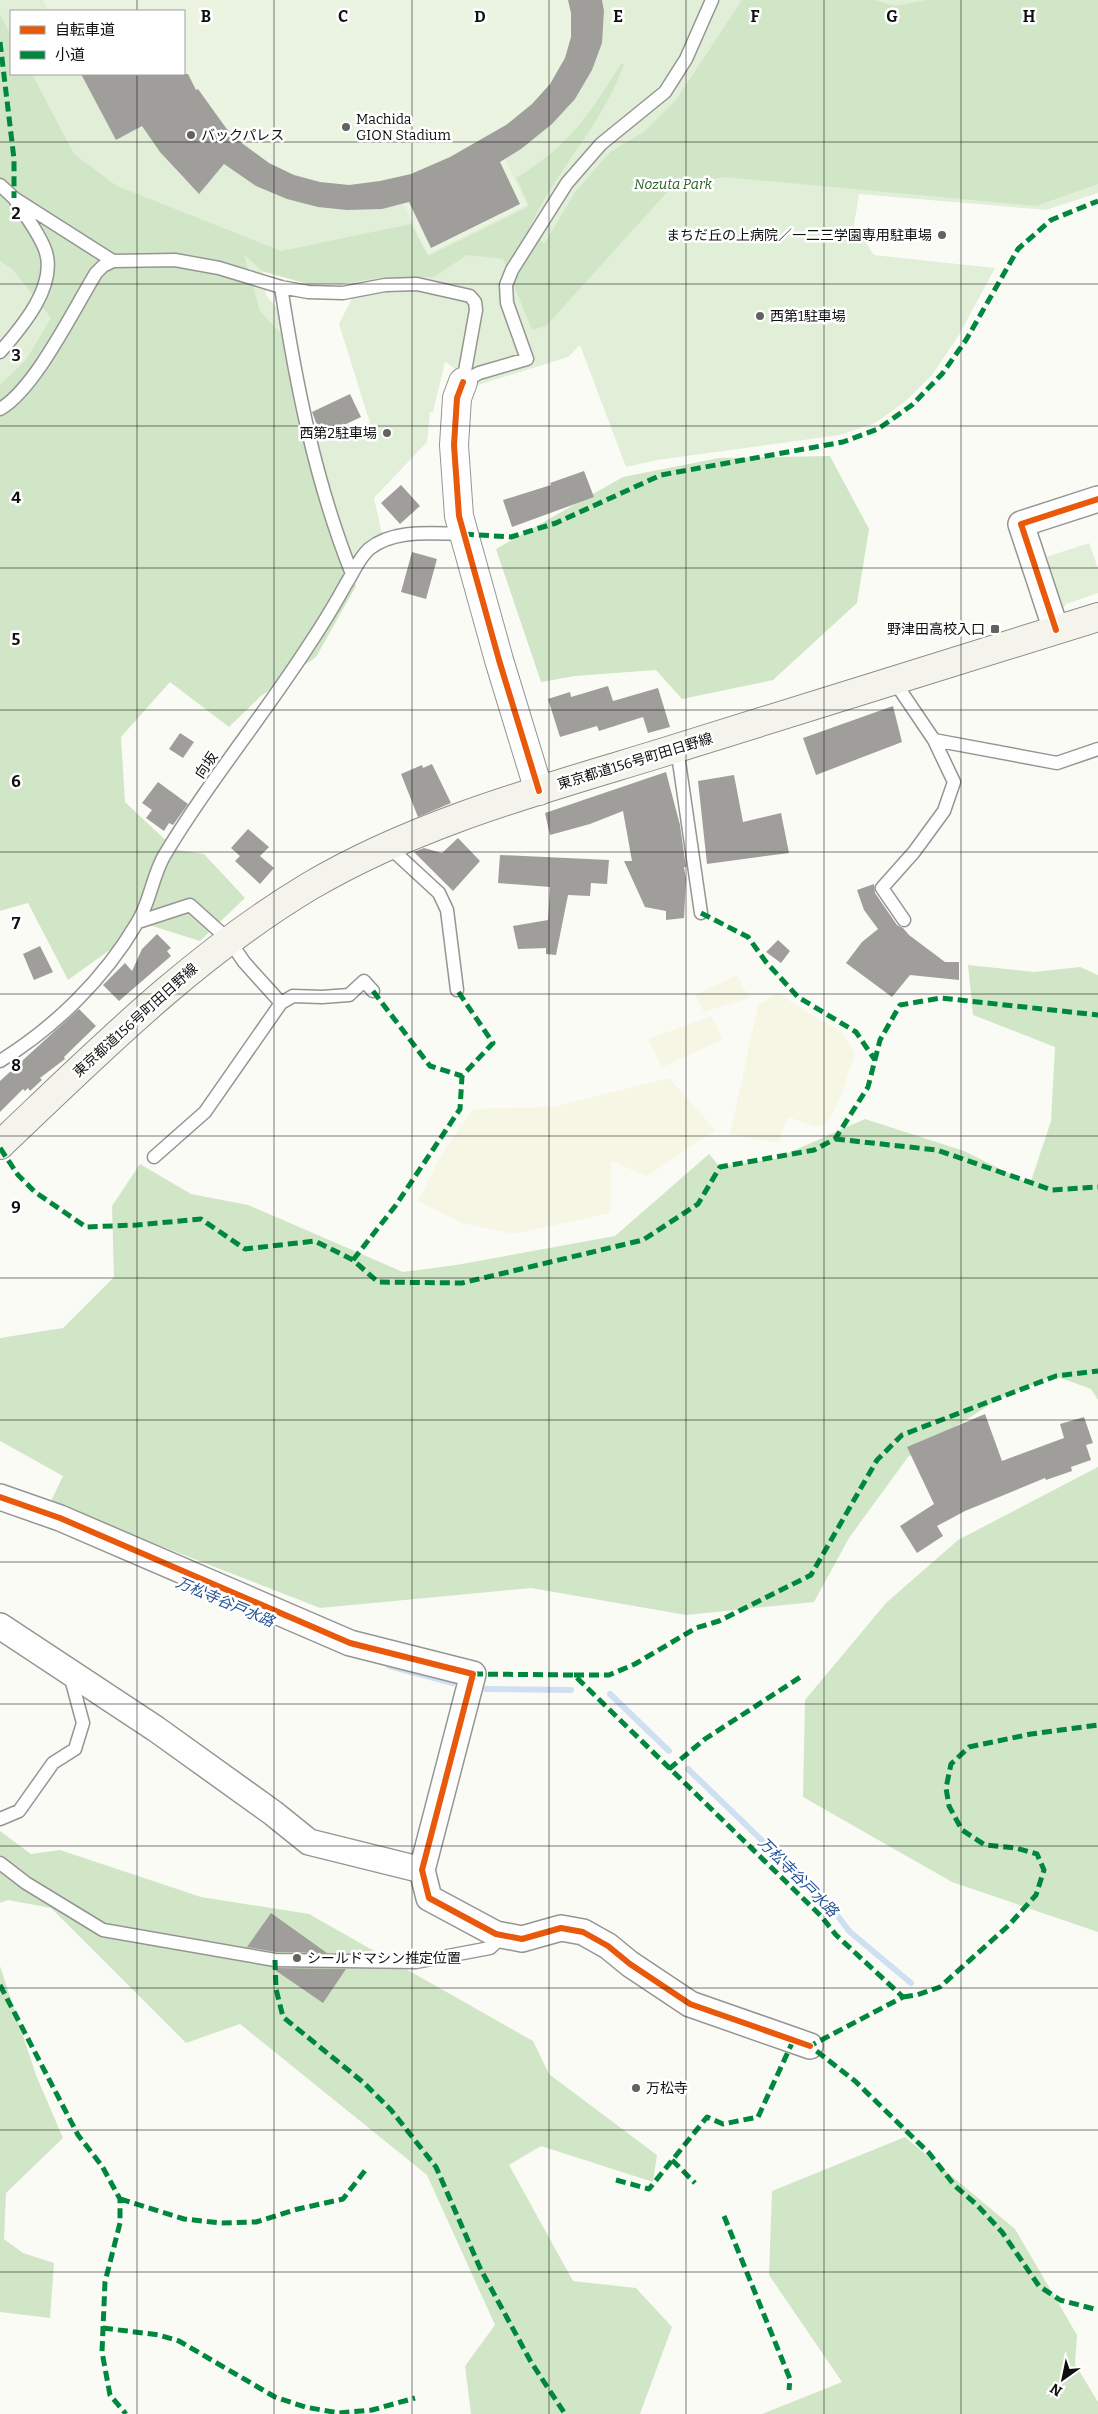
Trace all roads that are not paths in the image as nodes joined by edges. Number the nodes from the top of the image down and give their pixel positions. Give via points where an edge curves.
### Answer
1 (712, 0) edge
2 (0, 185) edge
3 (14, 198) junction
4 (113, 261) junction
5 (281, 287) junction
6 (0, 352) edge
7 (463, 382) junction
8 (0, 409) edge
9 (1082, 499) edge
10 (464, 534) junction
11 (352, 574) junction
12 (1098, 617) edge
13 (1056, 630) junction
14 (894, 681) junction
15 (934, 740) junction
16 (677, 748) junction
17 (1098, 749) edge
18 (539, 791) junction
19 (388, 846) junction
20 (701, 913) dead end
21 (904, 920) dead end
22 (138, 922) junction
23 (229, 940) junction
24 (457, 990) dead end
25 (373, 991) dead end
26 (282, 1003) junction
27 (0, 1061) edge
28 (3, 1135) edge
29 (154, 1157) dead end
30 (0, 1497) edge
31 (0, 1626) edge
32 (69, 1670) junction
33 (0, 1819) edge
34 (0, 1863) edge
35 (422, 1870) junction
36 (504, 1935) junction
37 (810, 2046) dead end

1 - 7 lane via 686,59 665,92 601,144 566,183 512,270 506,285 507,302 526,359 479,373
2 - 3 lane
3 - 4 lane
3 - 6 lane via 45,248 48,269 39,297
4 - 5 lane via 175,260 220,268
4 - 8 lane via 96,272 39,368 21,392
5 - 7 lane via 343,293 384,285 417,284 470,296 476,310
5 - 11 lane via 295,374 312,449 334,530
7 - 10 street via 457,398 454,445 459,516
9 - 13 street via 1021,524
10 - 11 lane, 向坂 via 422,533 385,540 369,549
10 - 18 street
11 - 22 lane, 向坂 via 320,630 163,858
12 - 13 main road, 東京都道156号町田日野線
13 - 14 main road, 東京都道156号町田日野線
14 - 15 lane
14 - 16 main road, 東京都道156号町田日野線
15 - 17 lane via 1057,763
15 - 21 lane via 954,782 944,811 882,888
16 - 18 main road, 東京都道156号町田日野線
16 - 20 lane
18 - 19 main road, 東京都道156号町田日野線
19 - 23 main road, 東京都道156号町田日野線 via 313,884
19 - 24 lane via 439,893 447,910
22 - 23 lane via 190,905
22 - 27 lane, 向坂 via 103,972 76,1000 22,1047
23 - 26 lane via 244,962
23 - 28 main road, 東京都道156号町田日野線 via 161,993
25 - 26 lane via 364,980 349,994 293,996
26 - 29 lane via 205,1112
30 - 35 street via 60,1518 350,1643 473,1674
31 - 32 street
32 - 33 lane via 83,1723 75,1749 53,1763 19,1811
32 - 35 street via 156,1728 309,1842
34 - 36 lane via 103,1930 275,1960 416,1962 490,1948
35 - 36 street via 429,1898 496,1934
36 - 37 street via 522,1939 561,1928 583,1932 690,2004

